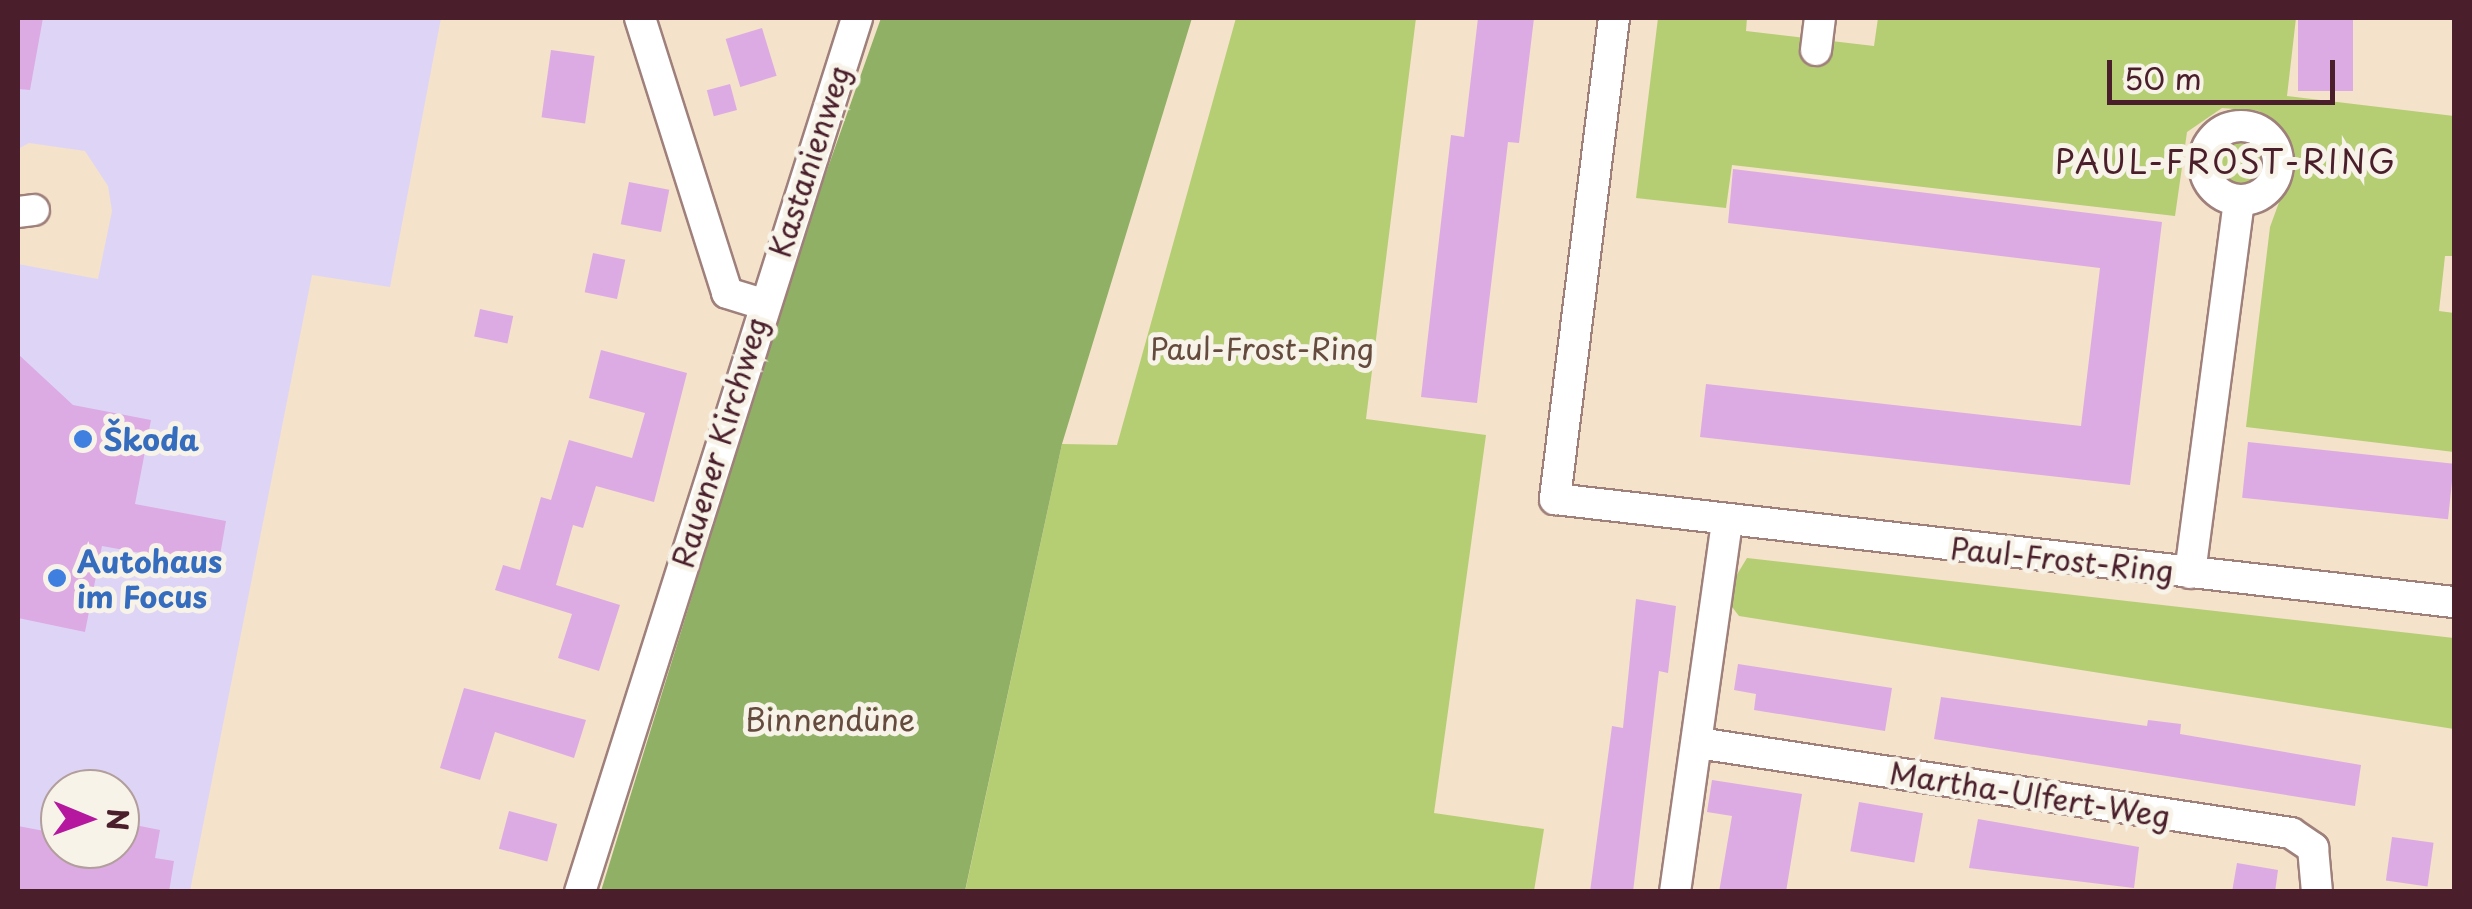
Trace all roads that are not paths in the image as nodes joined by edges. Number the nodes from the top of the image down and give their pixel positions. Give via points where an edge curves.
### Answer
1 (640, 18) edge
2 (856, 18) edge
3 (1614, 18) edge
4 (1820, 18) edge
5 (1816, 50) dead end
6 (2239, 200) dead end
7 (762, 304) junction
8 (1727, 522) junction
9 (2190, 572) junction
10 (2454, 602) edge
11 (1698, 744) junction
12 (580, 892) edge
13 (1675, 892) edge
14 (2317, 892) edge

1 - 7 street, Rauener Kirchweg via 728,292
2 - 7 street, Kastanienweg
3 - 8 street, Paul-Frost-Ring via 1556,498
4 - 5 street
6 - 9 street
7 - 12 street, Rauener Kirchweg
8 - 9 street, Paul-Frost-Ring
8 - 11 street
9 - 10 street, Paul-Frost-Ring
11 - 13 street
11 - 14 street, Martha-Ulfert-Weg via 2291,833 2313,848

